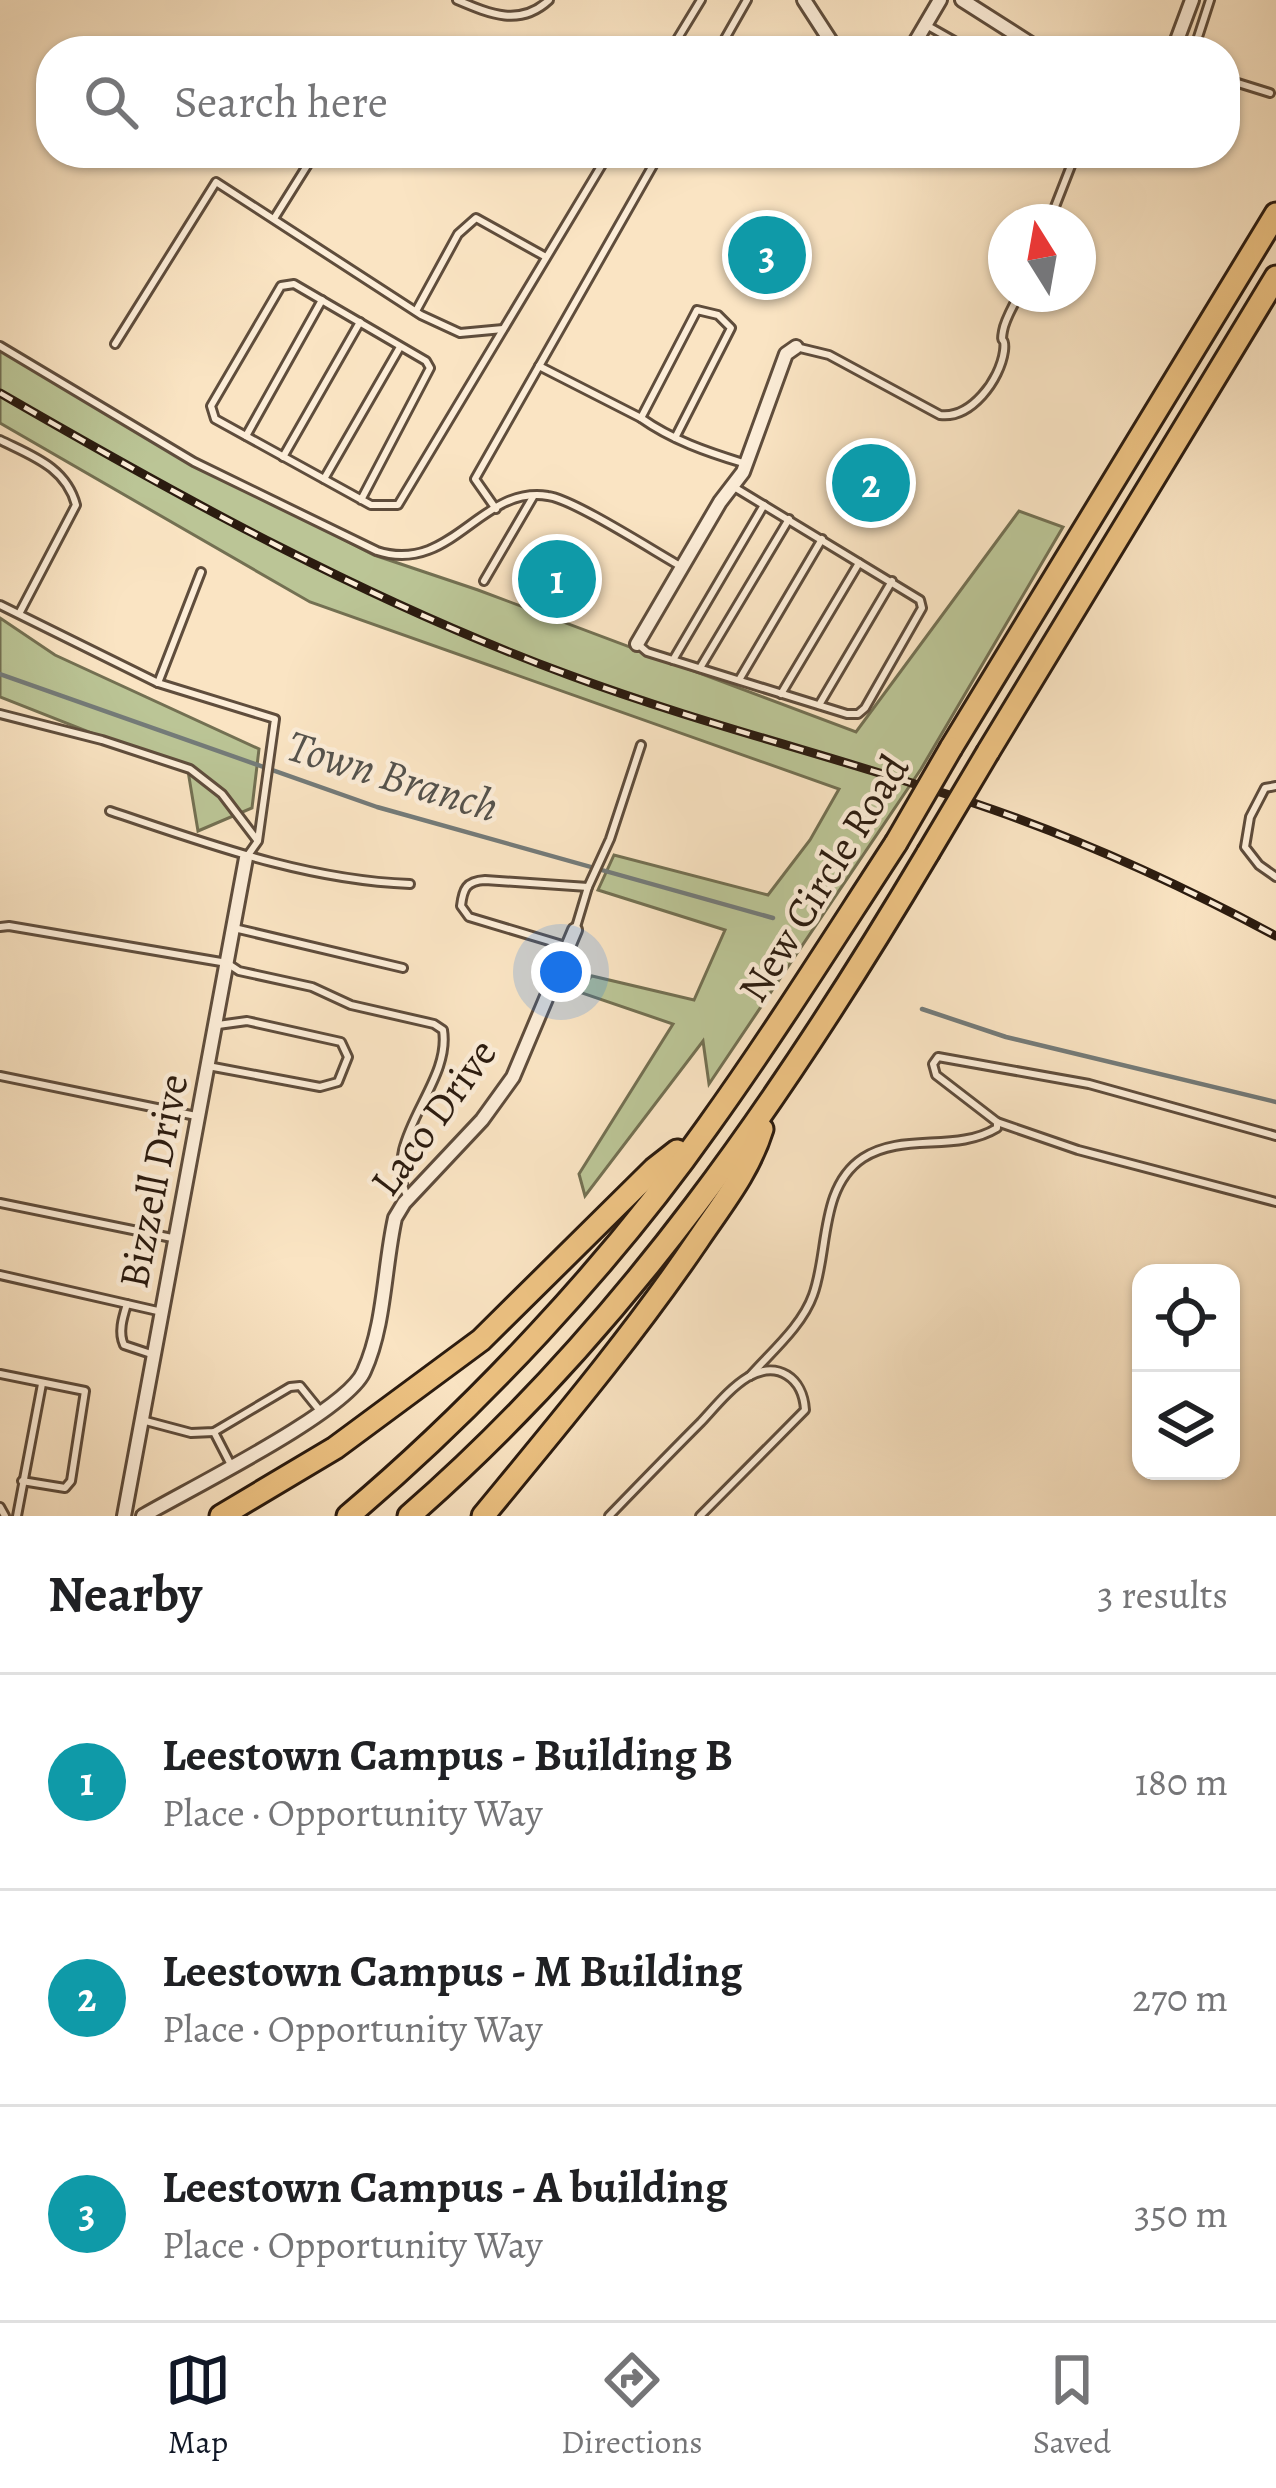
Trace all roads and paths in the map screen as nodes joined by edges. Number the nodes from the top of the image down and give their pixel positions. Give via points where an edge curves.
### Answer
1 (457, 0) edge
2 (549, 0) edge
3 (700, 0) edge
4 (747, 0) edge
5 (804, 0) edge
6 (940, 0) edge
7 (962, 0) edge
8 (1210, 0) edge
9 (1190, 5) edge
10 (1205, 15) junction
11 (926, 24) junction
12 (679, 36) edge
13 (727, 36) edge
14 (827, 36) edge
15 (919, 36) edge
16 (946, 36) edge
17 (1018, 36) edge
18 (1179, 36) edge
19 (1198, 36) edge
20 (1240, 84) edge
21 (1270, 93) dead end
22 (306, 168) edge
23 (600, 168) edge
24 (651, 168) edge
25 (1070, 168) edge
26 (1056, 204) edge
27 (1276, 214) edge
28 (275, 218) junction
29 (546, 257) junction
30 (1276, 277) edge
31 (322, 300) junction
32 (416, 311) junction
33 (1010, 312) edge
34 (360, 322) junction
35 (503, 328) junction
36 (115, 344) dead end
37 (0, 346) edge
38 (400, 346) junction
39 (796, 347) joint
40 (539, 366) junction
41 (641, 418) junction
42 (246, 436) junction
43 (674, 438) junction
44 (0, 440) edge
45 (283, 457) junction
46 (746, 464) junction
47 (324, 479) junction
48 (733, 485) junction
49 (532, 497) junction
50 (361, 500) junction
51 (764, 505) junction
52 (496, 509) junction
53 (789, 519) junction
54 (822, 539) junction
55 (860, 561) junction
56 (682, 567) junction
57 (201, 572) dead end
58 (892, 580) junction
59 (484, 581) dead end
60 (0, 605) edge
61 (20, 613) junction
62 (637, 644) joint
63 (673, 660) junction
64 (700, 668) junction
65 (739, 680) junction
66 (158, 682) junction
67 (781, 694) junction
68 (819, 705) junction
69 (0, 714) edge
70 (641, 746) dead end
71 (1276, 786) edge
72 (110, 812) dead end
73 (258, 841) junction
74 (247, 858) junction
75 (1276, 877) edge
76 (410, 884) dead end
77 (588, 887) junction
78 (0, 927) edge
79 (234, 928) junction
80 (575, 930) joint
81 (569, 947) junction
82 (227, 963) junction
83 (403, 968) dead end
84 (216, 1025) junction
85 (208, 1066) junction
86 (0, 1076) edge
87 (768, 1110) junction
88 (199, 1117) junction
89 (997, 1122) junction
90 (706, 1129) junction
91 (1276, 1136) edge
92 (409, 1198) junction
93 (1276, 1202) edge
94 (0, 1203) edge
95 (176, 1239) junction
96 (0, 1275) edge
97 (127, 1304) junction
98 (162, 1312) junction
99 (154, 1355) junction
100 (0, 1373) edge
101 (750, 1376) junction
102 (42, 1382) junction
103 (321, 1412) junction
104 (142, 1420) junction
105 (214, 1432) junction
106 (231, 1465) junction
107 (22, 1480) junction
108 (0, 1507) edge
109 (5, 1516) edge
110 (17, 1516) edge
111 (124, 1516) edge
112 (143, 1516) edge
113 (221, 1516) edge
114 (348, 1516) edge
115 (409, 1516) edge
116 (483, 1516) edge
117 (609, 1516) edge
118 (700, 1516) edge

1 - 2 lane via 511,17
3 - 12 lane
4 - 13 lane
5 - 14 street
6 - 11 street
7 - 17 street
8 - 10 lane
9 - 10 lane
9 - 18 street
10 - 19 lane
11 - 15 street
11 - 16 lane
20 - 21 lane
22 - 28 lane
23 - 29 lane
24 - 40 lane
25 - 26 lane
27 - 90 highway, New Circle Road, bridge via 896,843
28 - 32 lane
28 - 36 lane via 216,182
29 - 32 lane via 476,218 458,234
29 - 35 lane
30 - 87 highway, New Circle Road, bridge
31 - 34 lane
31 - 42 lane
31 - 42 lane via 295,284 281,286 211,406 215,419
32 - 35 lane via 460,333
33 - 39 lane via 995,374 970,410 952,417 830,355
34 - 38 lane
34 - 45 lane
35 - 50 lane via 398,505
37 - 52 lane via 194,462 377,551 410,559
38 - 47 lane
38 - 50 lane via 426,361 430,376
39 - 46 street via 786,354
40 - 41 lane
40 - 52 lane via 475,479
41 - 43 lane
41 - 43 lane via 697,310 718,315 731,328
42 - 45 lane
43 - 46 lane
44 - 61 lane via 55,468 76,505
45 - 47 lane
46 - 48 street
47 - 50 lane
48 - 51 lane
48 - 56 street
49 - 52 lane
49 - 56 lane via 550,496
49 - 59 lane
51 - 53 lane
51 - 63 lane
53 - 54 lane
53 - 64 lane
54 - 55 lane
54 - 65 lane
55 - 58 lane
55 - 67 lane
56 - 62 street
57 - 66 lane
58 - 68 lane
58 - 68 lane via 922,608 865,708 847,714
60 - 61 lane
61 - 66 lane
62 - 63 lane
63 - 64 lane
64 - 65 lane
65 - 67 lane
66 - 73 lane via 274,719
67 - 68 lane
69 - 73 lane via 190,769 223,794
70 - 77 lane
71 - 75 lane via 1265,788 1250,817 1245,847
72 - 74 lane
73 - 74 lane
74 - 76 lane
74 - 79 street, Bizzell Drive
77 - 80 lane
77 - 81 lane via 473,880 463,889 469,917
78 - 82 lane
79 - 82 street, Bizzell Drive
79 - 83 lane
80 - 81 street, Laco Drive
81 - 92 street, Laco Drive via 513,1077
82 - 84 street, Bizzell Drive
82 - 92 lane via 443,1030 441,1060 398,1172
84 - 85 street, Bizzell Drive
84 - 85 lane via 247,1021 341,1042 348,1057 338,1082 320,1087
85 - 88 street, Bizzell Drive
86 - 88 lane
87 - 115 highway, New Circle Road via 649,1268
87 - 116 highway via 754,1158 670,1282
88 - 95 street, Bizzell Drive
89 - 91 lane via 943,1084 934,1060 1089,1084
89 - 93 lane
89 - 101 lane via 969,1140 896,1145 858,1160 829,1214 811,1301
90 - 113 highway via 654,1169 481,1340 335,1448
90 - 114 highway, New Circle Road via 560,1309
92 - 103 street, Laco Drive via 395,1218 366,1369
94 - 95 lane
95 - 98 street, Bizzell Drive
96 - 97 lane
97 - 98 lane
97 - 99 lane via 124,1345
98 - 99 street, Bizzell Drive
99 - 104 street, Bizzell Drive
100 - 102 lane
101 - 117 lane
101 - 118 lane via 783,1371 796,1380 805,1410
102 - 107 lane
102 - 107 lane via 86,1391 71,1481 65,1488
103 - 105 lane via 301,1386 290,1387
103 - 106 street, Laco Drive
104 - 105 lane
104 - 111 street, Bizzell Drive
105 - 106 lane
106 - 112 street, Laco Drive
107 - 110 lane
108 - 109 lane

